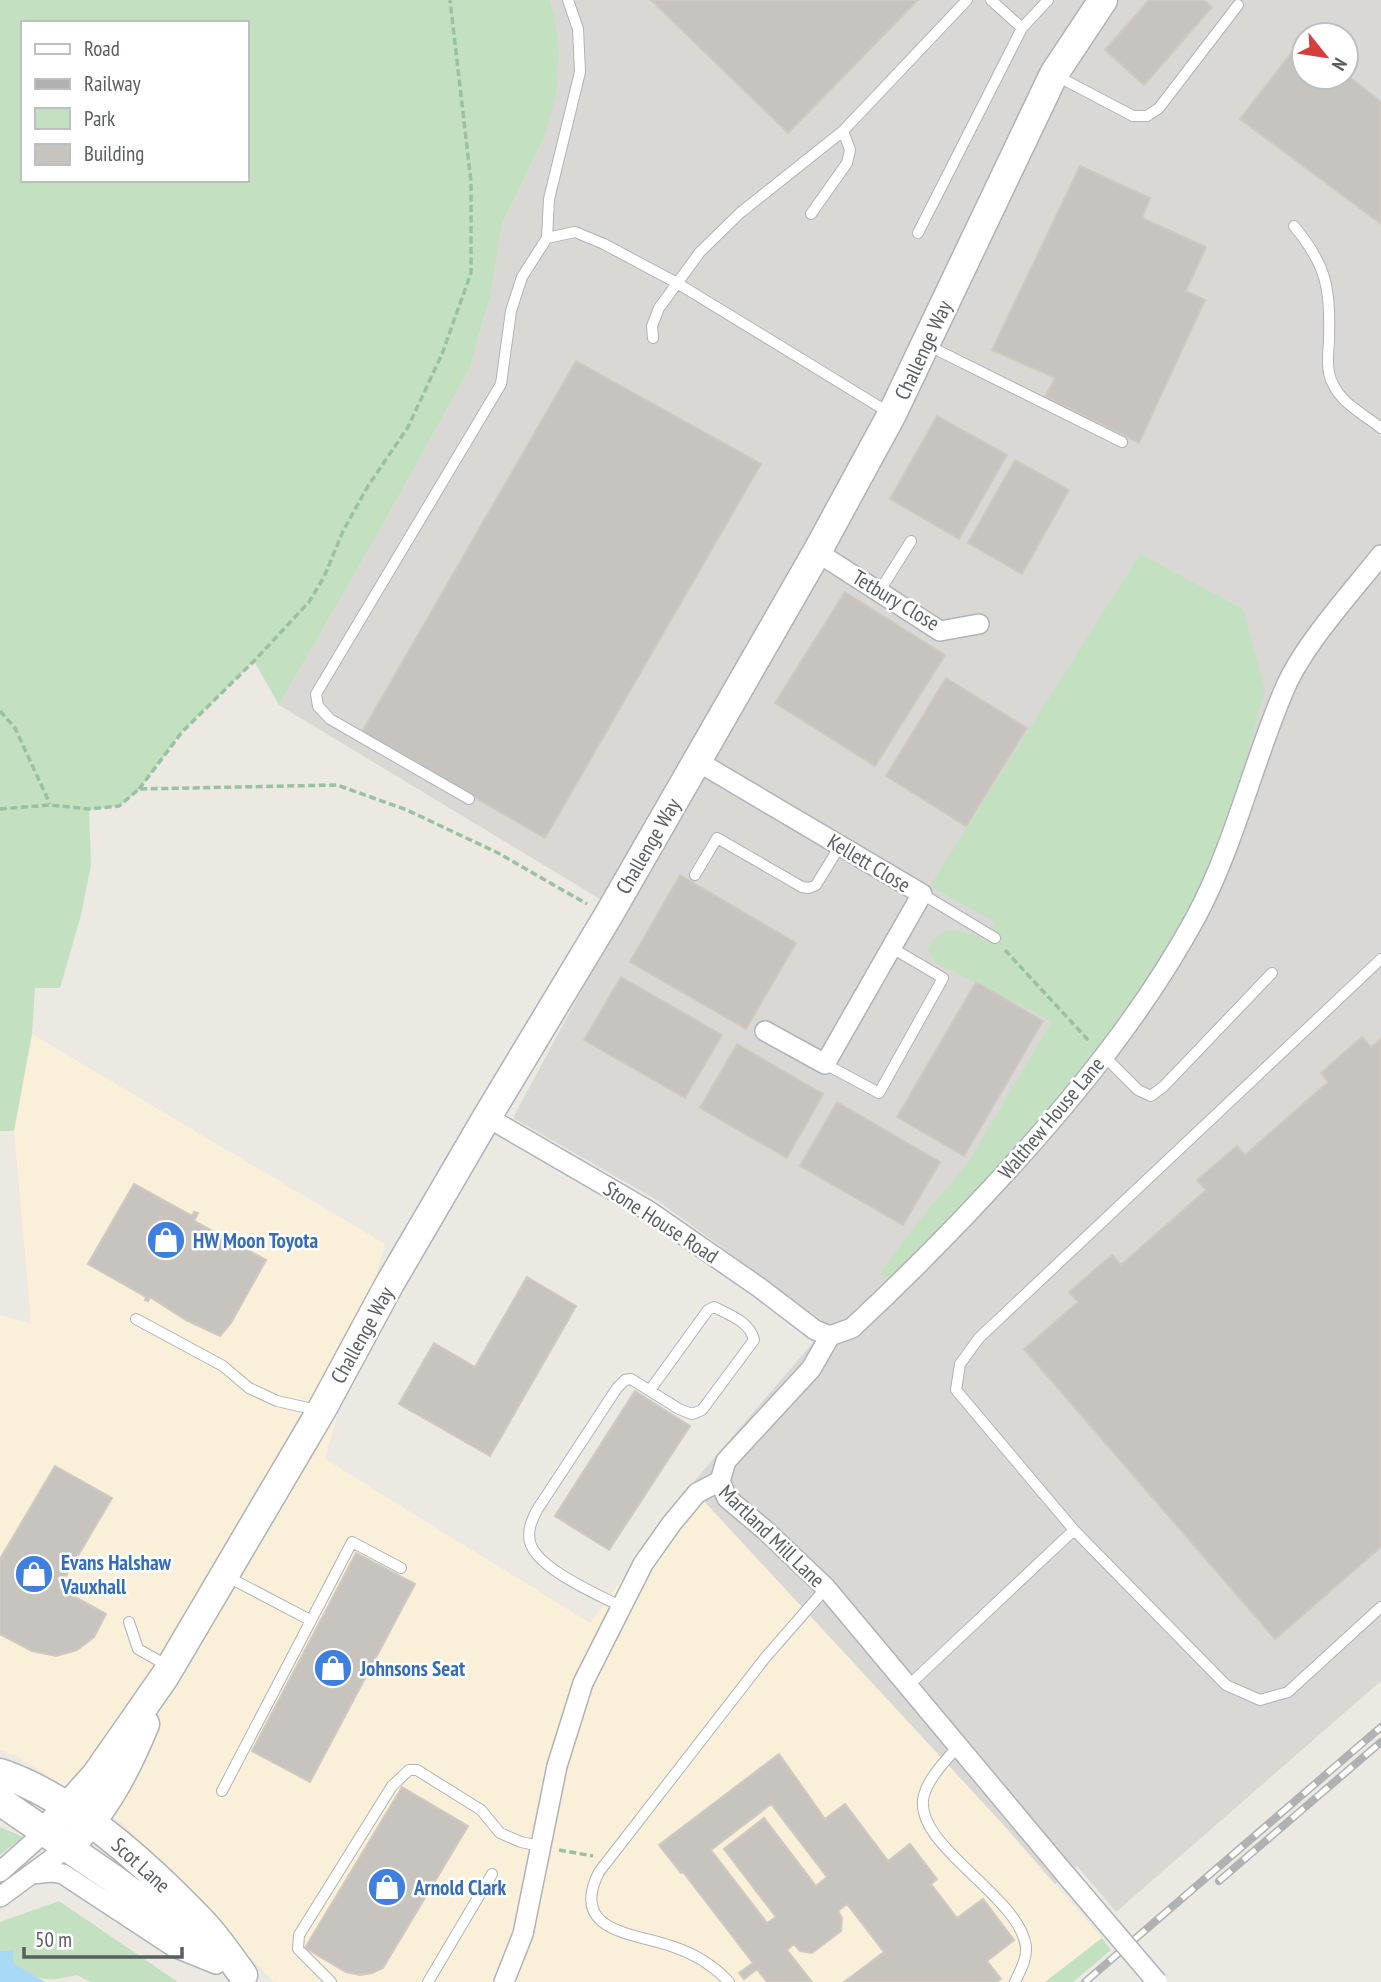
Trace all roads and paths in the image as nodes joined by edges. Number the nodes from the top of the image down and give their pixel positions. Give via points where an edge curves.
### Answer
1 (450, 0) edge
2 (568, 0) edge
3 (967, 0) edge
4 (991, 0) edge
5 (1048, 0) edge
6 (1103, 0) edge
7 (1238, 5) dead end
8 (1022, 28) junction
9 (1054, 74) junction
10 (843, 131) junction
11 (811, 214) dead end
12 (1294, 226) dead end
13 (918, 233) dead end
14 (547, 238) junction
15 (677, 283) junction
16 (653, 338) dead end
17 (925, 344) junction
18 (892, 414) junction
19 (1381, 428) edge
20 (1122, 442) dead end
21 (911, 541) dead end
22 (817, 552) junction
23 (1381, 555) edge
24 (879, 592) junction
25 (979, 624) dead end
26 (0, 711) edge
27 (696, 761) junction
28 (139, 789) junction
29 (469, 799) dead end
30 (50, 805) junction
31 (0, 808) edge
32 (840, 846) junction
33 (695, 875) dead end
34 (922, 894) junction
35 (608, 916) junction
36 (995, 938) joint
37 (892, 948) junction
38 (1381, 959) edge
39 (1272, 973) dead end
40 (765, 1031) dead end
41 (1104, 1056) junction
42 (825, 1063) junction
43 (487, 1117) junction
44 (135, 1319) dead end
45 (830, 1336) junction
46 (650, 1390) junction
47 (321, 1411) junction
48 (720, 1481) junction
49 (1074, 1530) junction
50 (401, 1568) dead end
51 (224, 1576) junction
52 (826, 1588) junction
53 (620, 1606) junction
54 (1381, 1607) edge
55 (310, 1620) junction
56 (129, 1622) dead end
57 (168, 1672) junction
58 (908, 1686) junction
59 (957, 1747) junction
60 (0, 1773) edge
61 (222, 1791) dead end
62 (0, 1801) edge
63 (67, 1807) junction
64 (91, 1822) junction
65 (57, 1839) junction
66 (540, 1846) junction
67 (608, 1861) junction
68 (0, 1872) edge
69 (32, 1874) junction
70 (492, 1874) dead end
71 (0, 1897) edge
72 (246, 1978) edge
73 (331, 1982) edge
74 (428, 1982) edge
75 (504, 1982) edge
76 (729, 1982) edge
77 (1015, 1982) edge
78 (1157, 1982) edge

1 - 28 path via 471,183 471,272 442,354 408,427 342,531 309,602 182,732
2 - 14 lane via 578,29 580,72 550,199
3 - 10 lane
4 - 8 lane
5 - 8 lane
6 - 9 street, Challenge Way
7 - 9 lane via 1159,108 1147,116 1133,116
8 - 13 lane
9 - 17 street, Challenge Way
10 - 11 lane via 850,150 847,163
10 - 15 lane via 740,213 700,252
12 - 19 lane via 1312,248 1327,283 1332,383 1341,397
14 - 15 lane via 575,232
14 - 29 lane via 518,288 501,384 316,694 318,706 330,719
15 - 16 lane via 659,308
15 - 18 lane
17 - 18 street, Challenge Way
17 - 20 lane
18 - 22 street, Challenge Way
21 - 24 lane
22 - 24 street, Tetbury Close
22 - 27 street, Challenge Way
23 - 41 street, Walthew House Lane via 1314,639 1286,686 1231,837 1197,914 1152,991
24 - 25 street, Tetbury Close via 940,631
26 - 30 path via 15,728
27 - 32 street, Kellett Close
27 - 35 street, Challenge Way
28 - 30 path via 119,806 89,810
28 - 35 path via 337,785 407,810 498,853
30 - 31 path
32 - 33 lane via 816,885 809,888 716,838
32 - 34 street, Kellett Close
34 - 36 lane
34 - 37 street, Kellett Close
35 - 43 street, Challenge Way
36 - 41 path
37 - 42 street, Kellett Close
37 - 42 lane via 943,978 879,1093
38 - 49 lane via 979,1338 960,1364 956,1390
39 - 41 lane via 1151,1096 1138,1090
40 - 42 street
41 - 45 street, Walthew House Lane via 973,1209 852,1328
43 - 45 street, Stone House Road via 649,1211 815,1330
43 - 47 street, Challenge Way
44 - 47 lane via 223,1366 249,1388 277,1401
45 - 48 street via 811,1369 726,1461
46 - 46 lane via 708,1310 715,1307 734,1316 752,1331 754,1340 702,1410 692,1414
46 - 53 lane via 631,1379 617,1388 529,1525 530,1544 542,1560
47 - 51 street, Challenge Way
48 - 52 street, Martland Mill Lane via 727,1498
48 - 53 street, Martland Mill Lane via 697,1493 672,1523
49 - 54 lane via 1226,1685 1260,1700 1288,1692
49 - 58 lane
50 - 55 lane via 352,1542
51 - 55 lane
51 - 57 street, Challenge Way
52 - 58 street, Martland Mill Lane
52 - 67 lane via 765,1658
53 - 66 street, Martland Mill Lane via 583,1683 557,1766
55 - 61 lane
56 - 57 lane via 138,1649
57 - 63 street, Challenge Way via 96,1775
57 - 64 street, Challenge Way via 128,1765
58 - 59 street, Martland Mill Lane
59 - 77 lane via 932,1777 922,1805 937,1838 999,1900 1020,1929 1026,1955
59 - 78 street, Martland Mill Lane, bridge
60 - 63 street, Scot Lane
62 - 65 street, Scot Lane
63 - 64 street, Scot Lane
63 - 65 street
64 - 65 street, Scot Lane
64 - 72 street, Scot Lane via 201,1921
65 - 68 street
65 - 69 street
65 - 72 street, Scot Lane
66 - 67 path
66 - 73 lane via 500,1833 470,1802 409,1770 393,1786 299,1935 298,1949
66 - 75 street, Martland Mill Lane via 523,1934
67 - 76 lane via 592,1885 598,1918 615,1931 690,1953
69 - 71 street
69 - 72 street via 63,1874 173,1947
70 - 74 lane

